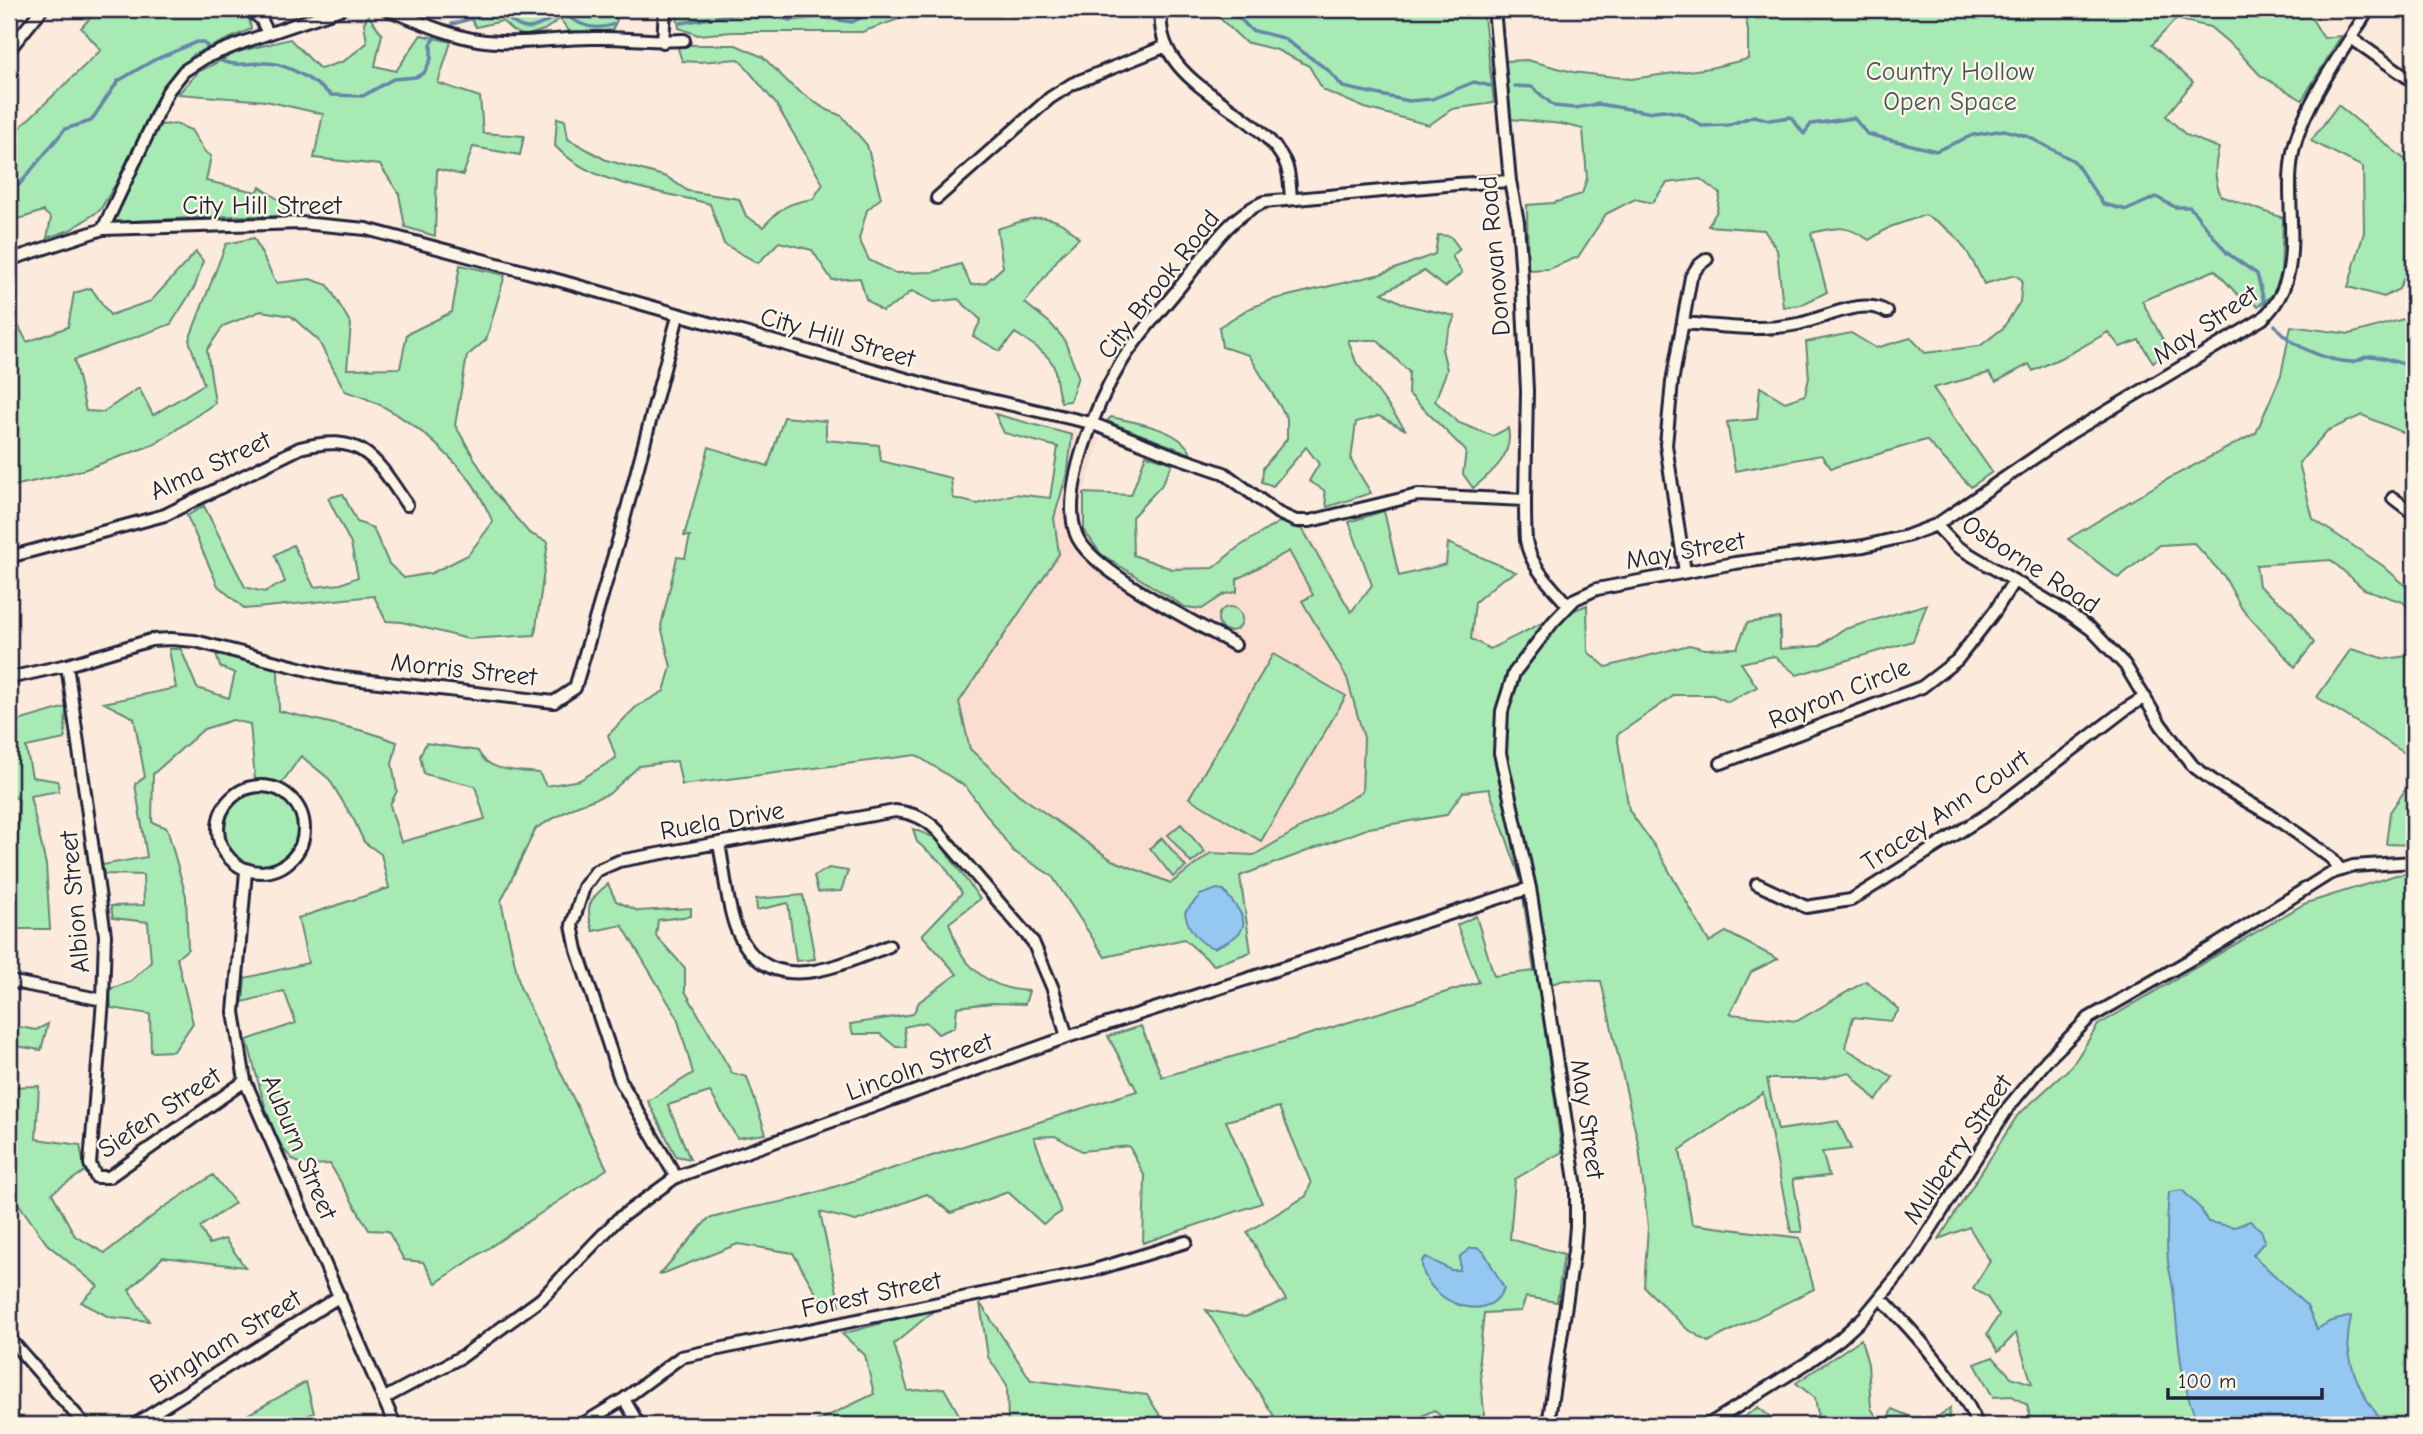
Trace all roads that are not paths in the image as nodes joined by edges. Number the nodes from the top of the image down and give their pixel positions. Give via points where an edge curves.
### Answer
1 (42, 9) edge
2 (248, 9) edge
3 (341, 9) edge
4 (386, 9) edge
5 (665, 9) edge
6 (1161, 9) edge
7 (1494, 9) edge
8 (2369, 9) edge
9 (268, 33) junction
10 (2351, 38) junction
11 (684, 40) dead end
12 (663, 41) junction
13 (1164, 47) junction
14 (9, 50) edge
15 (2414, 82) edge
16 (1510, 181) junction
17 (937, 198) dead end
18 (1291, 199) junction
19 (103, 229) junction
20 (1707, 259) dead end
21 (9, 260) edge
22 (1887, 312) dead end
23 (678, 316) junction
24 (1683, 323) junction
25 (1091, 423) junction
26 (2393, 498) dead end
27 (1525, 500) junction
28 (407, 505) dead end
29 (2414, 514) edge
30 (1936, 525) junction
31 (9, 557) edge
32 (1685, 572) junction
33 (2013, 582) junction
34 (1568, 605) junction
35 (1235, 645) dead end
36 (67, 666) junction
37 (9, 678) edge
38 (2145, 698) junction
39 (1721, 764) dead end
40 (719, 844) junction
41 (2414, 862) edge
42 (2340, 869) junction
43 (246, 872) junction
44 (1757, 884) dead end
45 (1530, 888) junction
46 (889, 946) dead end
47 (9, 981) edge
48 (103, 1000) junction
49 (1067, 1037) junction
50 (245, 1081) junction
51 (96, 1177) joint
52 (676, 1177) junction
53 (1186, 1242) dead end
54 (340, 1296) junction
55 (1881, 1298) junction
56 (9, 1338) edge
57 (383, 1399) junction
58 (624, 1399) junction
59 (85, 1425) edge
60 (134, 1425) edge
61 (395, 1425) edge
62 (581, 1425) edge
63 (639, 1425) edge
64 (1548, 1425) edge
65 (1708, 1425) edge
66 (1977, 1425) edge

1 - 14 street
2 - 9 street via 261,19
3 - 9 street
4 - 12 street via 478,40
5 - 12 street
6 - 13 street
7 - 16 street, Donovan Road
8 - 10 street, May Street
9 - 19 street via 206,57 175,79
10 - 15 street
10 - 30 street, May Street via 2307,112 2294,144 2289,277 2271,310 2069,434
11 - 12 street
13 - 17 street via 1072,84 1050,98
13 - 18 street via 1190,78 1268,138 1286,163
16 - 18 street, City Brook Road
16 - 27 street, Donovan Road via 1521,263 1527,391
18 - 25 street, City Brook Road via 1247,209 1225,230 1121,362
19 - 21 street, City Hill Street
19 - 23 street, City Hill Street via 301,223 366,229
20 - 24 street via 1691,277
22 - 24 street via 1871,306 1794,325 1749,328
23 - 25 street, City Hill Street via 942,389
23 - 36 street, Morris Street via 575,688 566,696 554,702 335,677 171,639 151,640
24 - 32 street via 1666,445
25 - 27 street, City Hill Street via 1224,473 1296,521 1418,495
25 - 35 street, City Brook Road via 1071,500 1075,534 1084,548 1109,571
26 - 29 street
27 - 34 street via 1530,555
28 - 31 street, Alma Street via 370,456 343,443 323,442 300,448 165,515
30 - 32 street, May Street via 1872,545
30 - 33 street, Osborne Road via 1956,546
32 - 34 street, May Street via 1587,592
33 - 38 street, Osborne Road via 2092,630 2125,665
33 - 39 street, Rayron Circle via 1957,660 1922,687
34 - 45 street, May Street via 1514,673 1502,711 1502,764
36 - 37 street, Morris Street
36 - 48 street, Albion Street via 105,936
38 - 42 street, Osborne Road via 2193,766 2289,828
38 - 44 street, Tracey Ann Court via 1991,812 1851,900 1806,907
40 - 46 street via 736,926 763,965 800,973 837,966
40 - 49 street, Ruela Drive via 895,811 920,817 938,831 1033,943
40 - 52 street, Ruela Drive via 619,861 596,871 584,887 572,925 621,1082
41 - 42 street, Mulberry Street
42 - 55 street, Mulberry Street via 2104,1007 2074,1032 2000,1118 1911,1260
43 - 43 street via 274,872 292,860 303,841 299,807 278,789 255,786 240,791 219,817 218,836 225,855
43 - 50 street, Auburn Street via 234,1012
45 - 49 street, Lincoln Street
45 - 64 street, May Street via 1577,1208
47 - 48 street
48 - 51 street, Albion Street via 90,1164
49 - 52 street, Lincoln Street
50 - 51 street, Siefen Street via 109,1177
50 - 54 street, Auburn Street
52 - 57 street, Lincoln Street via 618,1219 541,1299 463,1356
53 - 58 street, Forest Street via 1091,1271 681,1357
54 - 57 street, Auburn Street
54 - 60 street, Bingham Street
55 - 65 street, Mulberry Street via 1829,1348
55 - 66 street via 1966,1402
56 - 59 street
57 - 61 street, Auburn Street
58 - 62 street, Forest Street
58 - 63 street

